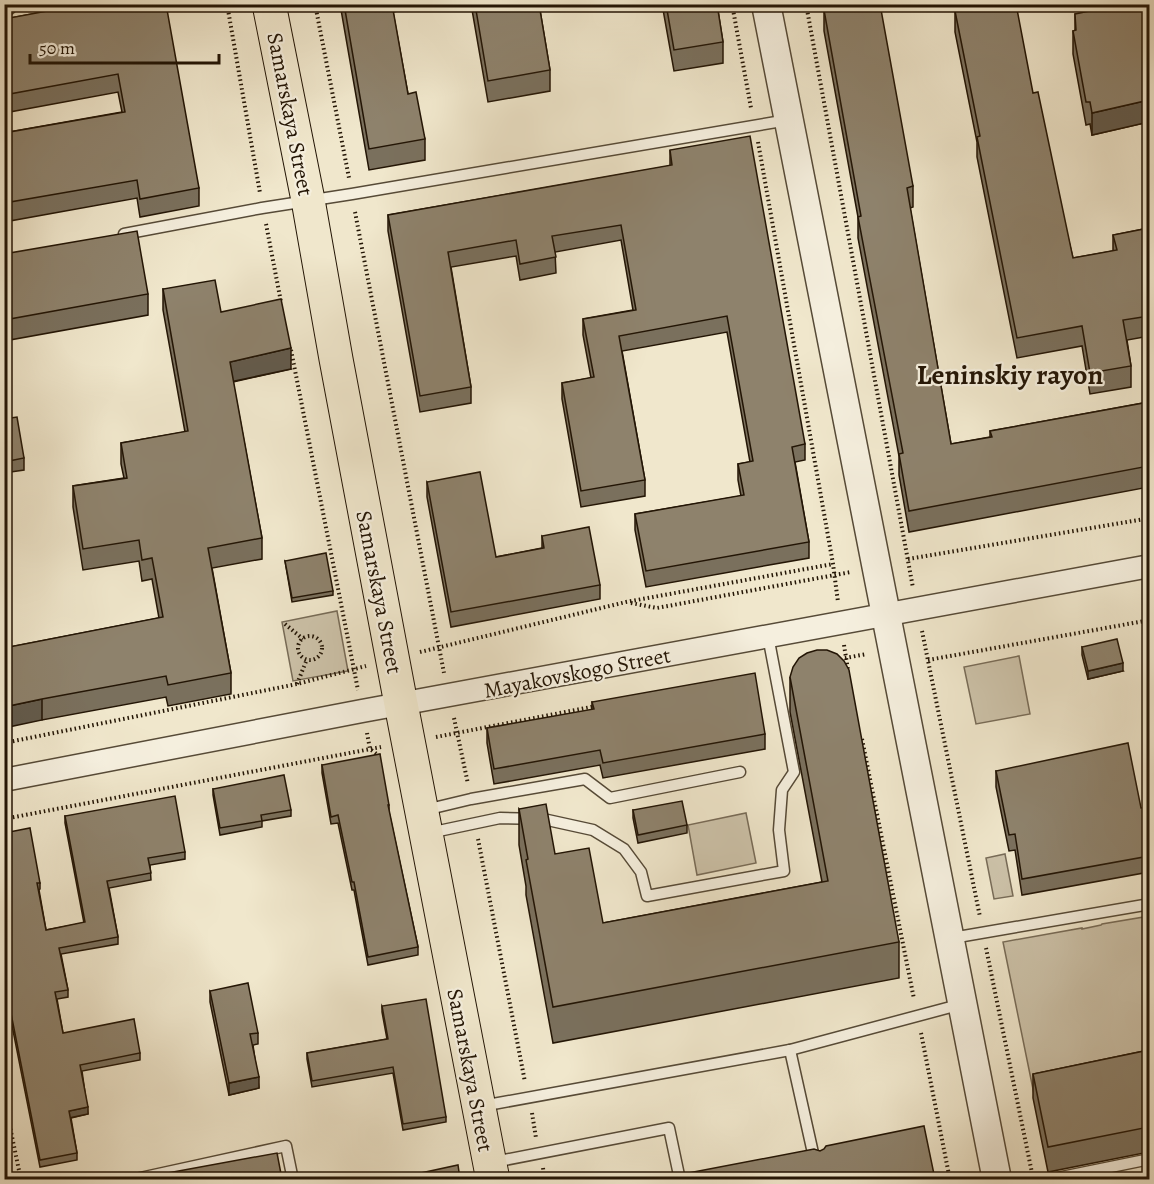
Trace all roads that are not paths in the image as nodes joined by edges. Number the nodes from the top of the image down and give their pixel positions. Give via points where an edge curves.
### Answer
1 (269, 4) edge
2 (766, 4) edge
3 (789, 119) junction
4 (308, 200) junction
5 (110, 237) edge
6 (1149, 566) edge
7 (886, 614) junction
8 (768, 636) junction
9 (401, 704) junction
10 (740, 772) dead end
11 (4, 780) edge
12 (424, 822) junction
13 (1149, 904) edge
14 (950, 939) junction
15 (962, 1004) junction
16 (790, 1050) junction
17 (478, 1107) junction
18 (1149, 1159) edge
19 (491, 1171) edge
20 (132, 1179) edge
21 (293, 1179) edge
22 (680, 1179) edge
23 (819, 1179) edge
24 (997, 1179) edge
25 (1047, 1179) edge

1 - 4 main road, Samarskaya Street
2 - 3 street
3 - 4 lane
3 - 7 street
4 - 5 lane
4 - 9 main road, Samarskaya Street
6 - 7 street, Mayakovskogo Street
7 - 8 street, Mayakovskogo Street
7 - 14 street
8 - 9 street, Mayakovskogo Street
8 - 12 lane via 794,772 782,790 779,830 784,871 647,896 641,872 624,849 593,830 543,819
9 - 11 street, Mayakovskogo Street
9 - 12 main road, Samarskaya Street
10 - 12 lane via 610,798 585,779 471,799
12 - 17 main road, Samarskaya Street
13 - 14 lane
14 - 15 street
15 - 16 lane
15 - 24 street
16 - 17 lane
16 - 23 lane
17 - 19 main road, Samarskaya Street
18 - 25 lane
19 - 22 lane via 540,1153 669,1128
20 - 21 lane via 286,1146

